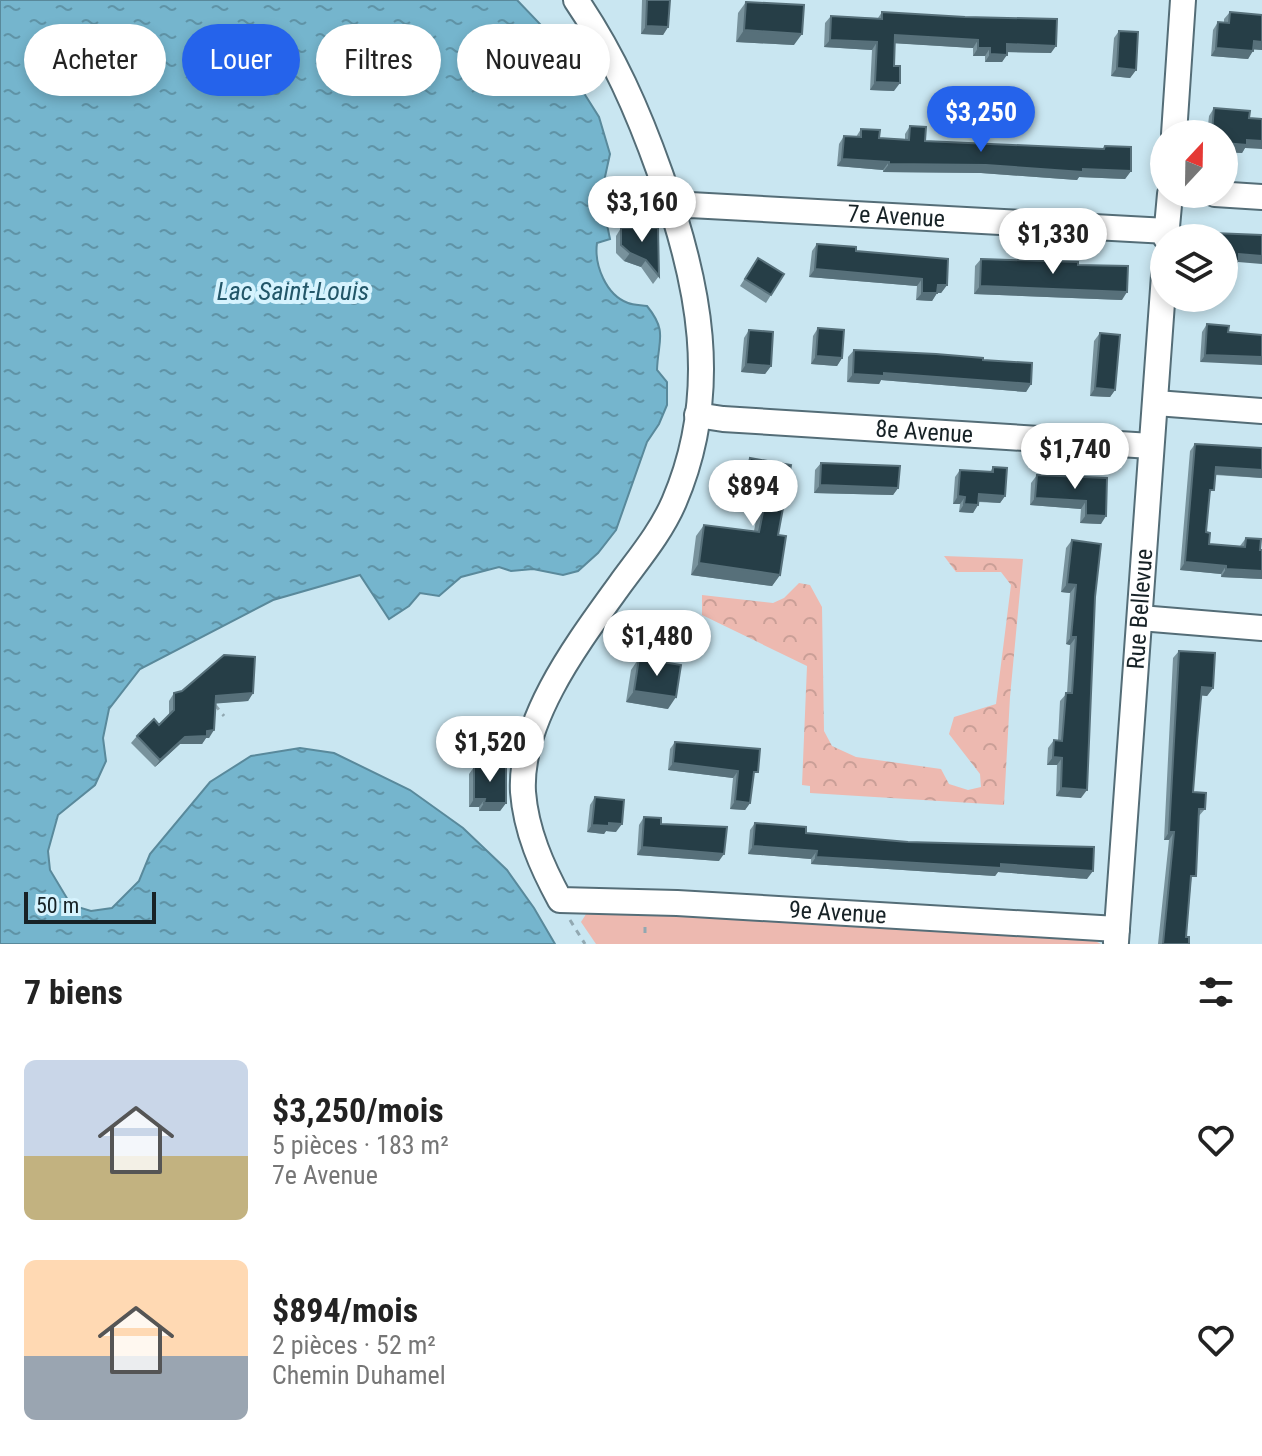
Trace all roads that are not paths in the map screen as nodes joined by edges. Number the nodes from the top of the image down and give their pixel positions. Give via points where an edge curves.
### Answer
1 (576, 0) edge
2 (1183, 0) edge
3 (1175, 120) edge
4 (1238, 195) edge
5 (1262, 197) edge
6 (673, 209) junction
7 (1150, 233) edge
8 (1162, 312) edge
9 (1156, 403) junction
10 (1262, 411) edge
11 (697, 415) junction
12 (1151, 446) junction
13 (1140, 618) junction
14 (1262, 628) edge
15 (1116, 937) edge

1 - 6 street via 634,102
2 - 3 street
4 - 5 street
6 - 7 street, 7e Avenue via 690,205
6 - 11 street via 700,321
8 - 9 street, Rue Bellevue
9 - 10 street
9 - 12 street, Rue Bellevue
11 - 12 street, 8e Avenue
11 - 15 street, 9e Avenue via 671,509 558,679 528,745 526,815 564,908 677,903
12 - 13 street, Rue Bellevue
13 - 14 street
13 - 15 street, Rue Bellevue

